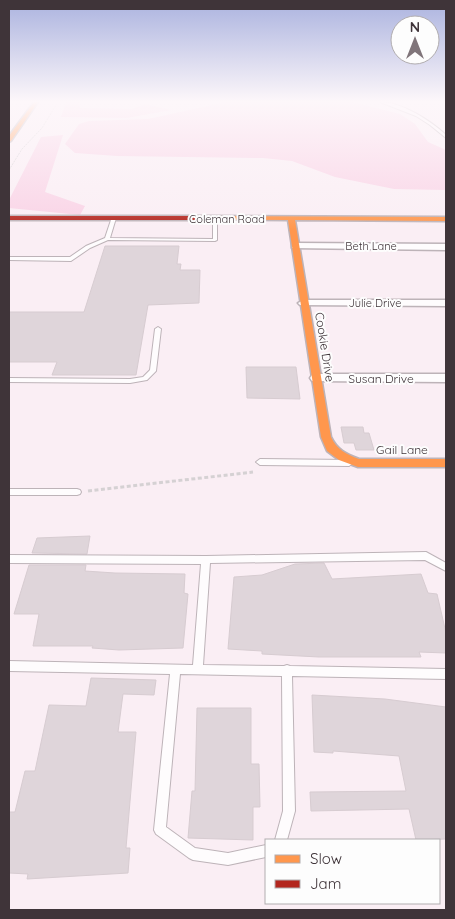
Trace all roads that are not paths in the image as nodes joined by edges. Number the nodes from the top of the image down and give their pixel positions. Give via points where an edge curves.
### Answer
1 (9, 218) edge
2 (114, 218) junction
3 (215, 219) junction
4 (291, 219) junction
5 (446, 219) edge
6 (107, 239) junction
7 (295, 246) junction
8 (446, 246) edge
9 (9, 259) edge
10 (304, 303) junction
11 (446, 303) edge
12 (158, 329) dead end
13 (316, 378) junction
14 (446, 378) edge
15 (9, 380) edge
16 (260, 462) road end
17 (358, 463) junction
18 (446, 463) edge
19 (9, 492) edge
20 (77, 492) road end
21 (206, 560) junction
22 (9, 561) edge
23 (446, 567) edge
24 (9, 666) edge
25 (198, 668) junction
26 (175, 669) junction
27 (287, 670) junction
28 (446, 674) edge
29 (281, 839) edge
30 (265, 851) edge

1 - 2 street, Coleman Road
2 - 3 street, Coleman Road
2 - 6 lane
3 - 4 street, Coleman Road
3 - 6 lane via 215,240
4 - 5 street, Coleman Road
4 - 7 street, Cookie Drive
6 - 9 lane via 71,258
7 - 8 street, Beth Lane
7 - 10 street, Cookie Drive
10 - 11 street, Julie Drive
10 - 13 street, Cookie Drive
12 - 15 lane via 153,371 145,379
13 - 14 street, Susan Drive
13 - 17 street, Cookie Drive via 326,437 331,448
16 - 17 lane
17 - 18 street, Gail Lane
19 - 20 lane
21 - 22 lane
21 - 23 lane via 426,556
21 - 25 lane
24 - 26 lane
25 - 26 lane
25 - 27 lane
26 - 30 lane via 160,830 193,854 228,859
27 - 28 lane
27 - 29 lane via 289,811

